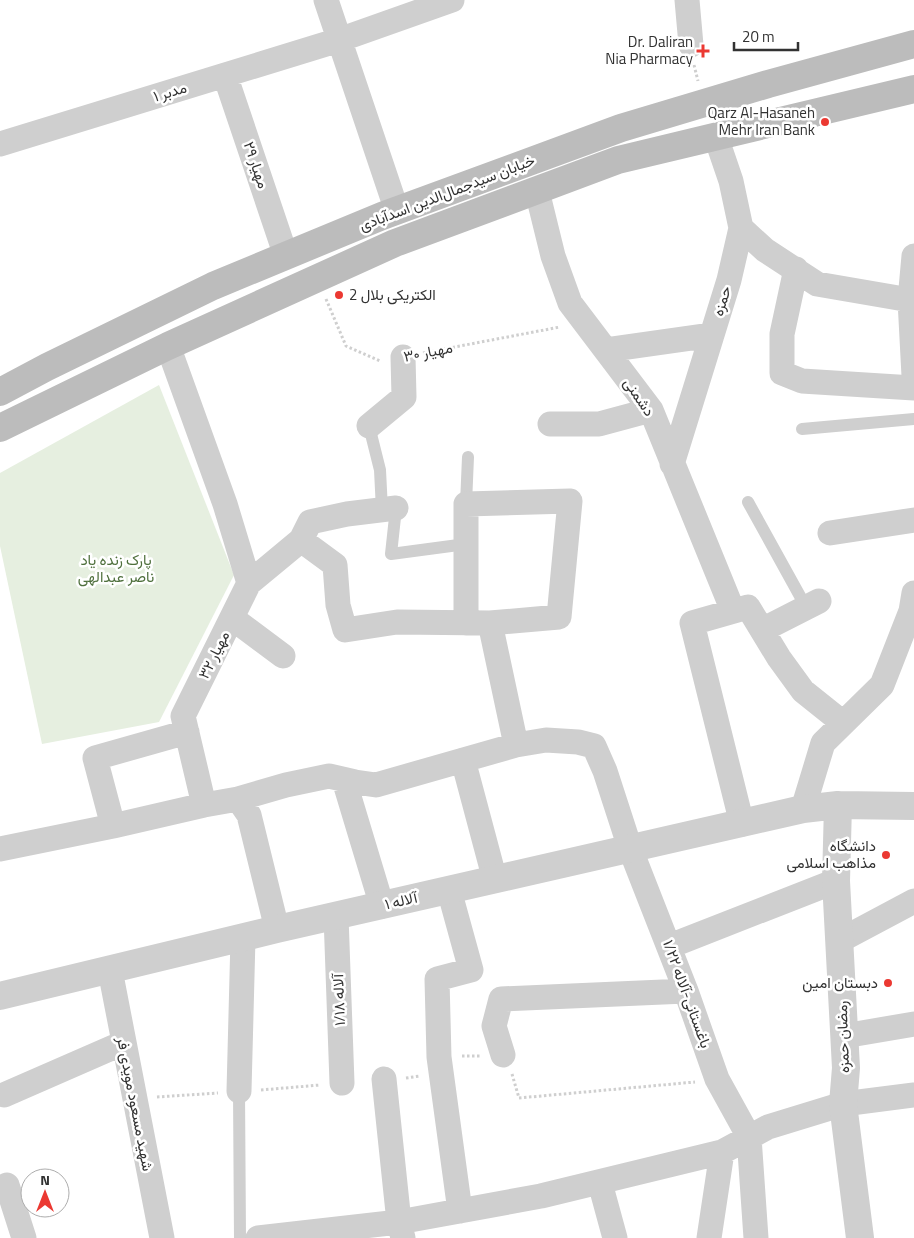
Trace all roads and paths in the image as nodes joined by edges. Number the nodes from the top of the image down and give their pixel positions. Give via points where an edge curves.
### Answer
1 (326, 0) edge
2 (452, 0) edge
3 (686, 0) edge
4 (339, 40) junction
5 (914, 44) edge
6 (691, 45) joint
7 (225, 75) junction
8 (768, 84) junction
9 (914, 89) edge
10 (702, 104) junction
11 (776, 123) junction
12 (716, 137) junction
13 (0, 144) edge
14 (537, 191) junction
15 (397, 211) junction
16 (741, 228) junction
17 (286, 256) junction
18 (914, 256) edge
19 (796, 269) junction
20 (318, 279) junction
21 (910, 300) junction
22 (585, 322) junction
23 (712, 336) junction
24 (168, 346) junction
25 (606, 350) junction
26 (403, 357) junction
27 (914, 376) edge
28 (914, 388) edge
29 (0, 392) edge
30 (651, 410) junction
31 (914, 419) edge
32 (550, 424) dead end
33 (369, 426) joint
34 (0, 428) edge
35 (802, 429) dead end
36 (468, 457) dead end
37 (672, 464) junction
38 (748, 502) dead end
39 (466, 504) junction
40 (389, 509) junction
41 (914, 520) edge
42 (830, 533) dead end
43 (302, 540) junction
44 (466, 544) junction
45 (249, 583) junction
46 (914, 593) edge
47 (812, 604) joint
48 (733, 611) junction
49 (232, 618) junction
50 (478, 623) junction
51 (909, 627) edge
52 (762, 630) junction
53 (283, 656) dead end
54 (843, 723) junction
55 (187, 732) junction
56 (516, 745) junction
57 (463, 760) junction
58 (344, 780) junction
59 (238, 799) junction
60 (204, 805) junction
61 (838, 805) junction
62 (914, 806) edge
63 (803, 810) junction
64 (742, 824) junction
65 (113, 826) junction
66 (630, 848) junction
67 (0, 849) edge
68 (495, 880) junction
69 (836, 881) junction
70 (450, 890) junction
71 (914, 901) edge
72 (382, 906) junction
73 (336, 916) junction
74 (277, 929) junction
75 (243, 938) junction
76 (839, 941) junction
77 (670, 946) junction
78 (110, 970) junction
79 (686, 991) junction
80 (0, 996) edge
81 (914, 1024) edge
82 (844, 1036) junction
83 (123, 1043) junction
84 (503, 1055) dead end
85 (384, 1080) dead end
86 (342, 1083) dead end
87 (239, 1091) joint
88 (4, 1095) dead end
89 (914, 1095) edge
90 (843, 1104) junction
91 (749, 1137) junction
92 (722, 1152) junction
93 (600, 1182) junction
94 (0, 1188) edge
95 (460, 1211) junction
96 (401, 1230) edge
97 (24, 1238) edge
98 (162, 1238) edge
99 (240, 1238) edge
100 (258, 1238) edge
101 (615, 1238) edge
102 (709, 1238) edge
103 (756, 1238) edge
104 (860, 1238) edge

1 - 4 street
2 - 4 street, مدبر ۱
3 - 6 street
4 - 7 street, مدبر ۱
4 - 15 street
5 - 8 main road, خیابان سیدجمال‌الدین اسدآبادی
6 - 10 path
7 - 13 street, مدبر ۱
7 - 17 street, مهیار ۲۹
8 - 10 main road, خیابان سیدجمال‌الدین اسدآبادی
8 - 11 main road
9 - 11 main road, خیابان سیدجمال‌الدین اسدآبادی
10 - 15 main road, خیابان سیدجمال‌الدین اسدآبادی via 621,128
11 - 12 main road, خیابان سیدجمال‌الدین اسدآبادی
12 - 14 main road, خیابان سیدجمال‌الدین اسدآبادی via 618,160
12 - 16 street, حمزه via 731,181
14 - 20 main road, خیابان سیدجمال‌الدین اسدآبادی via 395,243
14 - 22 street, دشمنی via 553,256 570,303
15 - 17 main road, خیابان سیدجمال‌الدین اسدآبادی
16 - 19 street via 765,250
16 - 23 street, حمزه
17 - 29 main road, خیابان سیدجمال‌الدین اسدآبادی via 213,286
18 - 21 street
19 - 21 street via 817,284
19 - 28 street via 782,334 782,373 802,381
20 - 24 main road, خیابان سیدجمال‌الدین اسدآبادی
20 - 26 path, مهیار ۳۰ via 346,346 380,361
21 - 27 street
22 - 25 street, دشمنی
22 - 26 path, مهیار ۳۰
23 - 25 street
23 - 37 street, حمزه
24 - 34 main road, خیابان سیدجمال‌الدین اسدآبادی
24 - 45 street via 225,504
25 - 30 street, دشمنی
26 - 33 street via 404,397
30 - 32 street via 599,424
30 - 37 street, دشمنی
31 - 35 lane
33 - 40 lane
36 - 39 lane
37 - 48 street, دشمنی
38 - 47 lane
39 - 44 street
39 - 50 street via 570,501 559,617
40 - 43 street via 310,522
40 - 44 lane via 390,554
41 - 42 street
43 - 45 street
43 - 50 street via 335,566 338,605 345,630 397,622
44 - 50 street
45 - 49 street, مهیار ۳۲
46 - 51 street
47 - 52 street
48 - 52 street via 748,607
48 - 64 street via 692,623
49 - 53 street
49 - 55 street, مهیار ۳۲ via 183,716
50 - 56 street
51 - 54 street via 882,685
52 - 54 street via 803,691
54 - 63 street via 823,742
55 - 60 street, مهیار ۳۲
55 - 65 street via 95,758
56 - 57 street
56 - 66 street, باغستانی-آلاله ۱/۲۲ via 546,740 594,746
57 - 58 street via 376,785
57 - 68 street
58 - 59 street via 329,776
58 - 72 street
59 - 60 street
59 - 74 street via 249,815
60 - 65 street
61 - 62 street, آلاله ۱
61 - 63 street, آلاله ۱
61 - 69 street, رمضان حمزه
63 - 64 street, آلاله ۱
64 - 66 street, آلاله ۱
65 - 67 street
66 - 68 street, آلاله ۱
66 - 77 street, باغستانی-آلاله ۱/۲۲
68 - 70 street, آلاله ۱
69 - 76 street, رمضان حمزه
69 - 77 street
70 - 72 street, آلاله ۱
70 - 95 street via 471,970 437,979 439,1057
71 - 76 street
72 - 73 street, آلاله ۱
73 - 74 street, آلاله ۱
73 - 86 street, آلاله ۱/۱۸
74 - 75 street, آلاله ۱
75 - 78 street, آلاله ۱
75 - 87 street
76 - 82 street, رمضان حمزه
77 - 79 street, باغستانی-آلاله ۱/۲۲
78 - 80 street, آلاله ۱
78 - 83 street, شهید مسعود مویدی فر
79 - 84 street via 501,999 494,1026
79 - 91 street, باغستانی-آلاله ۱/۲۲ via 717,1080
81 - 82 street
82 - 90 street, رمضان حمزه
83 - 88 street
83 - 98 street, شهید مسعود مویدی فر
85 - 96 street
87 - 99 lane
89 - 90 street
90 - 91 street
90 - 104 street, رمضان حمزه
91 - 92 street
91 - 103 street
92 - 93 street
92 - 102 street
93 - 95 street
93 - 101 street
94 - 97 street via 7,1185
95 - 96 street
96 - 100 street

